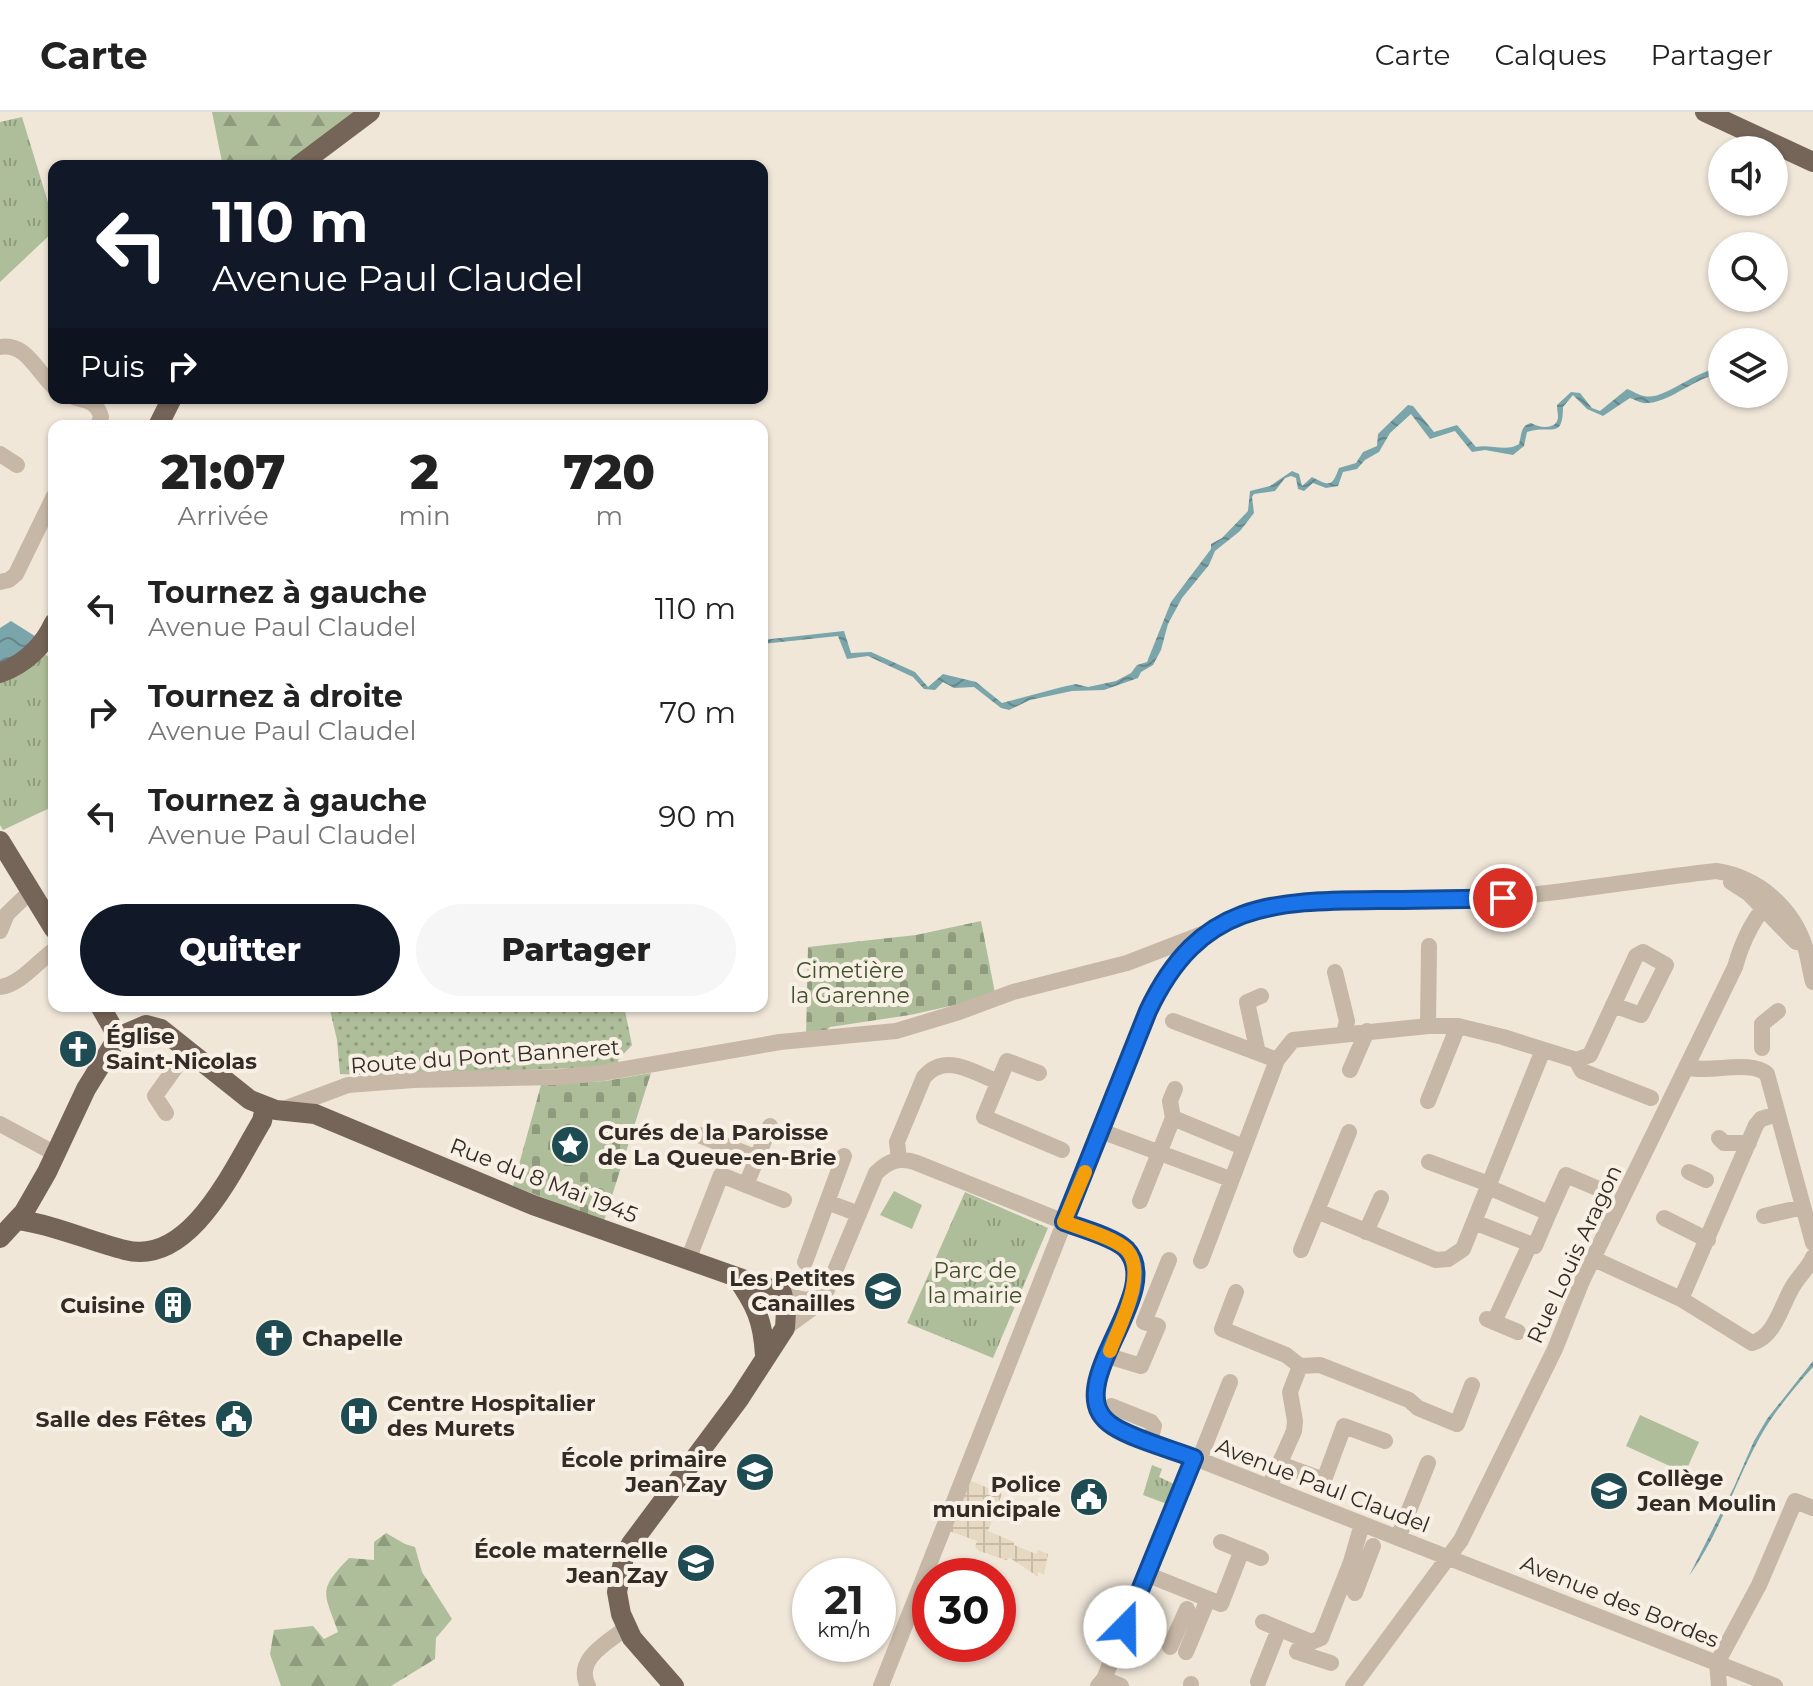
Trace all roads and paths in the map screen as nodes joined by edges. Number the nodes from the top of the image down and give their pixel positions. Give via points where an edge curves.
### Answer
1 (370, 112) edge
2 (1705, 112) edge
3 (1736, 112) edge
4 (1813, 147) edge
5 (306, 160) edge
6 (1813, 162) edge
7 (0, 347) edge
8 (48, 380) edge
9 (0, 454) edge
10 (17, 465) dead end
11 (48, 508) edge
12 (0, 582) edge
13 (48, 633) edge
14 (0, 673) edge
15 (0, 841) edge
16 (31, 891) junction
17 (1772, 907) junction
18 (48, 919) edge
19 (0, 931) edge
20 (1211, 931) junction
21 (1429, 946) dead end
22 (48, 955) edge
23 (1127, 963) junction
24 (1171, 970) junction
25 (1335, 972) dead end
26 (1811, 975) edge
27 (0, 987) edge
28 (1261, 996) dead end
29 (1613, 1005) dead end
30 (1778, 1011) dead end
31 (103, 1012) edge
32 (1173, 1021) dead end
33 (1428, 1026) junction
34 (1458, 1026) junction
35 (1367, 1031) junction
36 (1344, 1033) junction
37 (118, 1037) junction
38 (188, 1050) junction
39 (1543, 1050) junction
40 (1258, 1053) junction
41 (1762, 1058) junction
42 (1277, 1060) junction
43 (1576, 1060) junction
44 (1686, 1067) junction
45 (1350, 1070) dead end
46 (1039, 1073) dead end
47 (998, 1082) junction
48 (1175, 1089) dead end
49 (1651, 1098) dead end
50 (1428, 1101) dead end
51 (317, 1104) junction
52 (271, 1112) junction
53 (166, 1113) dead end
54 (1777, 1114) junction
55 (1173, 1118) junction
56 (0, 1124) edge
57 (770, 1126) dead end
58 (1101, 1131) junction
59 (1349, 1132) dead end
60 (699, 1135) dead end
61 (1719, 1138) dead end
62 (1749, 1143) junction
63 (1243, 1147) junction
64 (1062, 1150) dead end
65 (1159, 1152) junction
66 (54, 1153) junction
67 (844, 1156) dead end
68 (757, 1158) junction
69 (899, 1159) junction
70 (1429, 1162) dead end
71 (1689, 1172) dead end
72 (1230, 1179) junction
73 (1716, 1184) junction
74 (746, 1185) junction
75 (1488, 1186) junction
76 (1599, 1189) dead end
77 (1381, 1198) dead end
78 (784, 1200) dead end
79 (1140, 1201) dead end
80 (827, 1202) junction
81 (1803, 1207) junction
82 (1317, 1211) junction
83 (1549, 1213) junction
84 (859, 1214) junction
85 (1764, 1216) dead end
86 (1664, 1218) dead end
87 (19, 1220) junction
88 (1064, 1222) junction
89 (1474, 1222) junction
90 (1366, 1232) junction
91 (0, 1238) edge
92 (1708, 1240) junction
93 (1813, 1243) edge
94 (1530, 1244) junction
95 (1301, 1250) dead end
96 (1813, 1257) edge
97 (1594, 1259) junction
98 (688, 1260) junction
99 (1169, 1260) dead end
100 (1201, 1261) dead end
101 (805, 1262) dead end
102 (736, 1277) junction
103 (827, 1290) junction
104 (1236, 1292) dead end
105 (782, 1293) junction
106 (1681, 1299) junction
107 (763, 1325) junction
108 (785, 1328) junction
109 (1518, 1332) dead end
110 (765, 1355) junction
111 (1108, 1356) junction
112 (1300, 1366) junction
113 (1230, 1382) dead end
114 (1472, 1385) dead end
115 (1111, 1406) dead end
116 (1150, 1441) junction
117 (1385, 1441) dead end
118 (1196, 1459) junction
119 (1428, 1463) dead end
120 (1280, 1464) junction
121 (1269, 1487) junction
122 (1813, 1508) edge
123 (1362, 1524) junction
124 (1398, 1538) junction
125 (1221, 1542) dead end
126 (1373, 1546) dead end
127 (1242, 1550) junction
128 (1448, 1557) junction
129 (1261, 1558) dead end
130 (1358, 1565) junction
131 (1146, 1574) junction
132 (1355, 1593) dead end
133 (1208, 1599) junction
134 (626, 1628) junction
135 (1295, 1646) junction
136 (1178, 1650) dead end
137 (1331, 1663) dead end
138 (1717, 1663) junction
139 (1258, 1682) dead end
140 (1101, 1683) edge
141 (588, 1686) edge
142 (674, 1686) edge
143 (881, 1686) edge
144 (1121, 1686) edge
145 (1353, 1686) edge
146 (1719, 1686) edge
147 (1775, 1686) edge

1 - 5 main road
2 - 6 main road
3 - 4 main road
7 - 8 street via 19,348
9 - 10 street
11 - 12 street via 16,574
13 - 14 main road via 23,662
15 - 16 main road
16 - 18 main road
16 - 19 street via 7,914
17 - 20 street via 1754,884 1716,871 1503,898 1296,901 1254,910
17 - 26 street
17 - 44 street, Rue Louis Aragon via 1739,950
20 - 23 street, Route du Pont Banneret
20 - 24 street
21 - 33 street
22 - 27 street
23 - 24 street via 1154,963
23 - 51 street, Route du Pont Banneret via 1013,992 896,1031 780,1042 602,1073 348,1085
24 - 58 street via 1148,1011
25 - 36 street via 1347,1021
28 - 40 street via 1247,1002
29 - 43 street via 1590,1055
30 - 41 street via 1762,1024
31 - 37 main road
32 - 40 street
33 - 34 street
33 - 35 street
34 - 39 street
34 - 50 street
35 - 36 street
35 - 45 street
36 - 42 street via 1293,1040
37 - 38 main road via 155,1025
37 - 66 main road
38 - 52 main road
38 - 53 street via 155,1096
39 - 43 street
39 - 75 street
40 - 42 street
41 - 44 street via 1698,1070
41 - 54 street
42 - 63 street
43 - 49 street via 1582,1071
44 - 97 street, Rue Louis Aragon
46 - 47 street via 1007,1061
47 - 64 street via 984,1117
47 - 69 street via 950,1064 930,1070 897,1142
48 - 55 street via 1170,1101
51 - 52 main road, Rue du 8 Mai 1945
51 - 98 main road, Rue du 8 Mai 1945 via 533,1205
52 - 87 main road via 199,1223 169,1244 142,1253
54 - 62 street via 1758,1121
54 - 81 street
55 - 63 street
55 - 65 street
56 - 66 street
57 - 68 street
58 - 65 street
58 - 88 street
59 - 82 street
60 - 68 street
61 - 62 street via 1724,1143
62 - 73 street
63 - 72 street
65 - 72 street
65 - 79 street
66 - 87 main road
67 - 80 street
68 - 74 street
69 - 84 street via 876,1173
69 - 88 street, Avenue Paul Claudel
70 - 75 street
71 - 73 street
72 - 100 street
73 - 92 street
74 - 78 street
74 - 98 street via 721,1175
75 - 83 street
75 - 89 street
76 - 83 street via 1566,1175
77 - 90 street
80 - 84 street
80 - 101 street
81 - 85 street
81 - 93 street
82 - 90 street
82 - 95 street
83 - 94 street via 1535,1246
84 - 103 street
86 - 92 street
87 - 91 main road
88 - 111 street, Avenue Paul Claudel via 1119,1244 1132,1259 1137,1276
88 - 143 street
89 - 90 street via 1463,1249 1448,1259 1423,1256
89 - 94 street
92 - 106 street
94 - 109 street via 1490,1321
96 - 106 street via 1780,1315 1756,1343
97 - 106 street
97 - 128 street, Rue Louis Aragon via 1464,1535
98 - 102 main road, Rue du 8 Mai 1945
99 - 111 street via 1144,1322 1158,1326 1141,1366
102 - 105 main road, Rue du 8 Mai 1945
102 - 107 main road
103 - 105 street, Rue du 8 Mai 1945 via 806,1300
103 - 108 street
104 - 112 street via 1222,1329
105 - 107 main road
105 - 108 main road
107 - 110 main road
108 - 110 main road
110 - 134 main road via 624,1557 617,1592
111 - 116 street, Avenue Paul Claudel via 1095,1390 1100,1412 1113,1426
112 - 114 street via 1320,1365 1457,1424
112 - 120 street via 1290,1392 1294,1431
113 - 118 street
115 - 116 street via 1151,1422
116 - 118 street, Avenue Paul Claudel
117 - 120 street via 1344,1426 1324,1480
118 - 121 street, Avenue Paul Claudel
118 - 131 street
119 - 124 street
120 - 121 street
121 - 123 street, Avenue Paul Claudel
122 - 138 street via 1795,1501 1759,1585
123 - 124 street, Avenue Paul Claudel
123 - 130 street
124 - 128 street, Avenue Paul Claudel
125 - 127 street
126 - 130 street
127 - 129 street
127 - 133 street via 1221,1604
128 - 138 street, Avenue des Bordes
128 - 145 street, Rue Louis Aragon
130 - 132 street
130 - 135 street via 1321,1638
131 - 133 street
131 - 140 street
133 - 136 street via 1188,1620
134 - 141 street via 589,1659 584,1670
134 - 142 main road
135 - 137 street
135 - 139 street via 1271,1626
138 - 146 street
138 - 147 street, Avenue des Bordes
140 - 144 street

